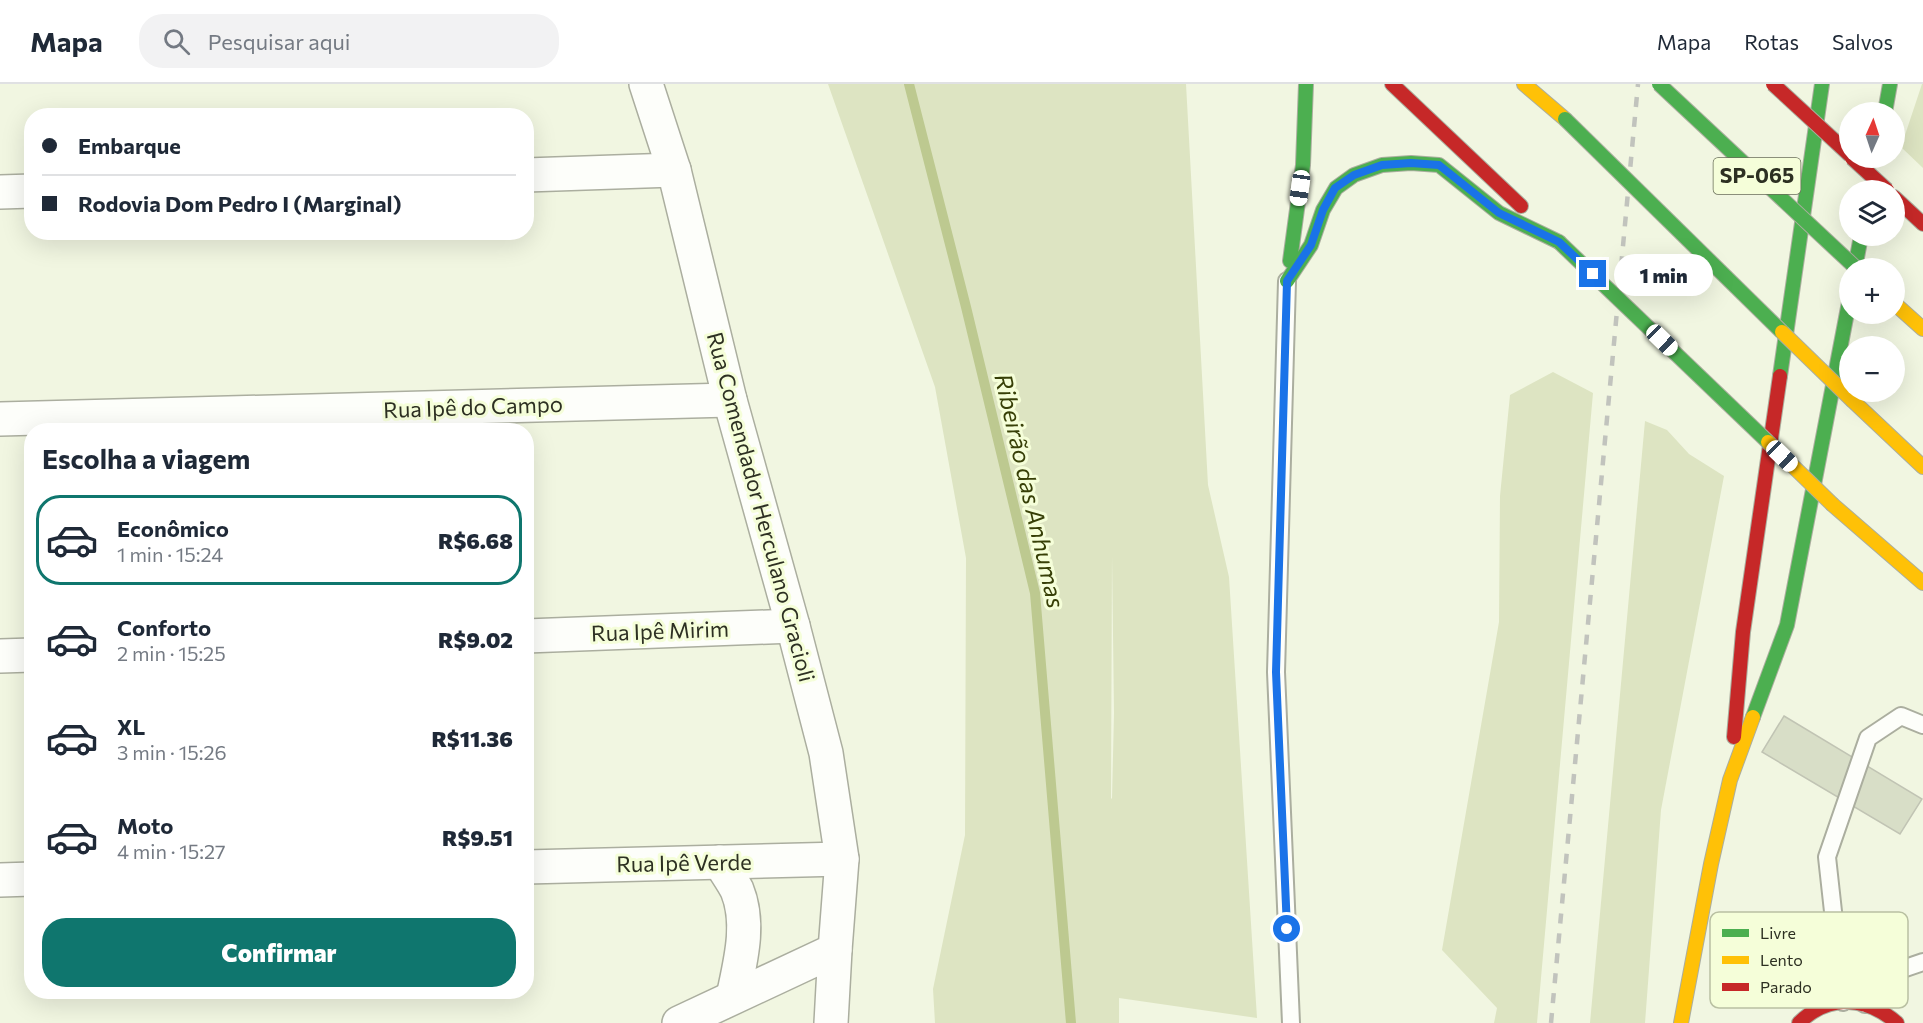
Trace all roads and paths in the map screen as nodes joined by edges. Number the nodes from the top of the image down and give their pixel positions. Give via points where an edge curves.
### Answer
1 (646, 84) edge
2 (1306, 84) edge
3 (1392, 84) edge
4 (1524, 84) edge
5 (1659, 84) edge
6 (1773, 84) edge
7 (1822, 84) edge
8 (1890, 84) edge
9 (1887, 102) edge
10 (1839, 145) edge
11 (1864, 168) edge
12 (674, 170) junction
13 (534, 175) edge
14 (1876, 180) edge
15 (24, 190) edge
16 (0, 192) edge
17 (1905, 208) edge
18 (1923, 224) edge
19 (1559, 242) junction
20 (1845, 258) edge
21 (1287, 281) junction
22 (1905, 313) edge
23 (1845, 324) edge
24 (1923, 329) edge
25 (730, 400) junction
26 (0, 419) edge
27 (1923, 467) edge
28 (1919, 585) edge
29 (794, 626) junction
30 (534, 636) edge
31 (24, 655) edge
32 (0, 656) edge
33 (1923, 725) edge
34 (1730, 780) junction
35 (842, 858) junction
36 (720, 862) junction
37 (534, 867) edge
38 (24, 879) edge
39 (0, 880) edge
40 (1833, 912) edge
41 (835, 942) junction
42 (1923, 962) edge
43 (1908, 967) edge
44 (733, 997) junction
45 (1820, 1008) edge
46 (1874, 1008) edge
47 (1885, 1013) junction
48 (679, 1023) edge
49 (831, 1023) edge
50 (1292, 1023) edge
51 (1681, 1023) edge
52 (1799, 1023) edge
53 (1897, 1023) edge
54 (1915, 1023) edge

1 - 12 street, Rua Comendador Herculano Gracioli
2 - 21 main road via 1303,165
3 - 19 main road
4 - 27 main road, bridge via 1565,119
5 - 20 main road, SP-065, bridge
6 - 10 main road, bridge
7 - 34 main road via 1743,632
8 - 9 main road
11 - 14 main road, bridge
12 - 13 street
12 - 25 street, Rua Comendador Herculano Gracioli
15 - 16 street
17 - 18 main road
19 - 21 main road via 1499,213 1439,165 1382,165 1354,175 1335,188 1311,245
19 - 28 main road, bridge
21 - 50 lane via 1276,672
22 - 24 main road
23 - 34 main road via 1787,625
25 - 26 street, Rua Ipê do Campo
25 - 29 street, Rua Comendador Herculano Gracioli
29 - 30 street, Rua Ipê Mirim
29 - 35 street, Rua Comendador Herculano Gracioli via 826,753
31 - 32 street
33 - 40 lane via 1901,716 1868,738 1827,857
34 - 51 main road
35 - 36 street, Rua Ipê Verde
35 - 41 street, Rua Comendador Herculano Gracioli
36 - 37 street, Rua Ipê Verde
36 - 44 street via 737,891 744,918 743,947
38 - 39 street
41 - 44 street
41 - 49 street, Rua Comendador Herculano Gracioli
42 - 43 lane
44 - 48 street
45 - 52 main road
46 - 47 main road
47 - 53 main road
47 - 54 main road via 1898,1021

